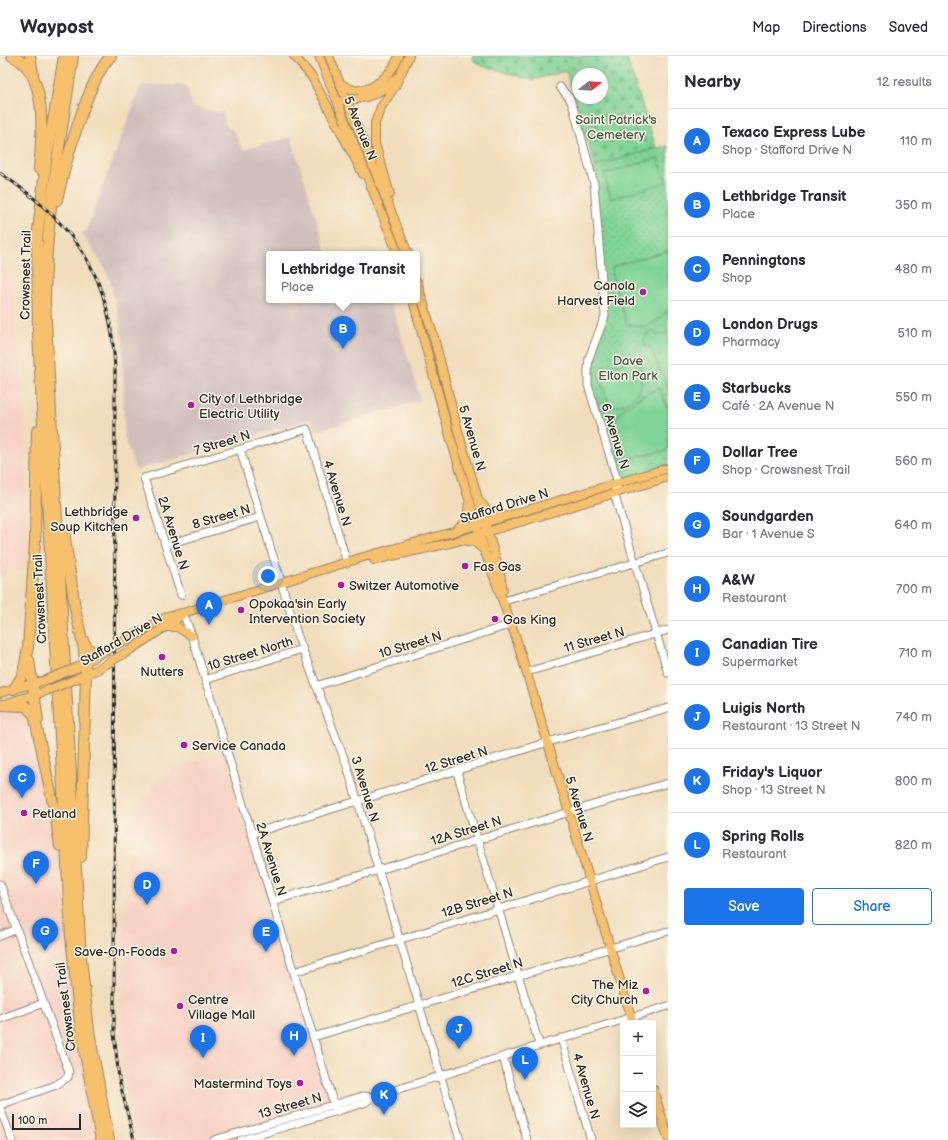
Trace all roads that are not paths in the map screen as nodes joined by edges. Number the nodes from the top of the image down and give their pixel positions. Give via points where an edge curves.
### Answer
1 (12, 56) edge
2 (30, 56) edge
3 (64, 56) edge
4 (73, 56) edge
5 (101, 56) edge
6 (111, 56) edge
7 (294, 56) edge
8 (319, 56) edge
9 (330, 56) edge
10 (400, 56) edge
11 (409, 56) edge
12 (401, 73) junction
13 (98, 76) junction
14 (340, 83) junction
15 (36, 87) junction
16 (560, 87) dead end
17 (337, 100) junction
18 (347, 100) junction
19 (376, 198) junction
20 (395, 220) junction
21 (397, 251) edge
22 (407, 251) edge
23 (420, 292) edge
24 (45, 303) junction
25 (414, 303) edge
26 (38, 335) junction
27 (49, 388) junction
28 (307, 429) joint
29 (240, 449) junction
30 (668, 468) edge
31 (668, 477) edge
32 (144, 478) joint
33 (618, 483) junction
34 (614, 493) junction
35 (470, 498) junction
36 (478, 500) junction
37 (260, 517) junction
38 (505, 517) junction
39 (483, 528) junction
40 (453, 532) junction
41 (459, 539) junction
42 (165, 545) junction
43 (486, 552) junction
44 (668, 553) edge
45 (347, 563) junction
46 (634, 564) junction
47 (280, 584) junction
48 (180, 595) dead end
49 (504, 601) junction
50 (183, 613) junction
51 (512, 624) junction
52 (164, 628) junction
53 (668, 630) edge
54 (656, 634) junction
55 (82, 636) junction
56 (192, 636) junction
57 (28, 647) junction
58 (302, 649) junction
59 (100, 653) junction
60 (85, 662) junction
61 (527, 672) junction
62 (668, 673) edge
63 (81, 676) junction
64 (205, 680) junction
65 (316, 686) junction
66 (14, 689) junction
67 (34, 690) junction
68 (0, 693) edge
69 (0, 705) edge
70 (668, 708) edge
71 (40, 737) junction
72 (548, 742) junction
73 (456, 772) junction
74 (668, 783) edge
75 (358, 801) junction
76 (568, 812) junction
77 (252, 834) junction
78 (477, 839) junction
79 (668, 857) edge
80 (379, 871) junction
81 (589, 880) junction
82 (0, 884) edge
83 (272, 901) junction
84 (498, 909) junction
85 (78, 917) junction
86 (17, 929) junction
87 (668, 932) edge
88 (0, 936) edge
89 (71, 937) junction
90 (399, 939) junction
91 (610, 949) junction
92 (294, 972) junction
93 (518, 975) junction
94 (44, 1003) junction
95 (419, 1005) junction
96 (668, 1006) edge
97 (0, 1019) edge
98 (632, 1020) edge
99 (620, 1023) edge
100 (313, 1037) junction
101 (561, 1038) junction
102 (539, 1044) junction
103 (503, 1057) junction
104 (440, 1076) junction
105 (654, 1092) edge
106 (0, 1105) edge
107 (0, 1108) edge
108 (335, 1108) junction
109 (266, 1125) junction
110 (269, 1136) edge
111 (668, 1138) edge
112 (12, 1140) edge
113 (101, 1140) edge
114 (109, 1140) edge
115 (214, 1140) edge
116 (241, 1140) edge
117 (460, 1140) edge
118 (527, 1140) edge
119 (591, 1140) edge

1 - 15 highway via 26,67
2 - 15 highway
3 - 26 highway, Crowsnest Trail via 46,162 37,239
4 - 24 highway, Crowsnest Trail via 50,207
5 - 13 highway
6 - 13 highway
7 - 19 main road via 312,77
8 - 17 main road, 5 Avenue N
9 - 14 main road, 5 Avenue N
10 - 14 main road via 387,75 371,86 355,90
11 - 12 main road
12 - 18 main road via 378,92
12 - 20 main road via 380,107 374,132
13 - 24 highway via 62,175 53,225
14 - 18 main road, 5 Avenue N
15 - 26 highway via 42,120 33,254
16 - 33 street, 6 Avenue N via 572,104 594,184 604,316 589,358 587,379
17 - 18 main road
17 - 19 main road, 5 Avenue N
18 - 20 main road, 5 Avenue N
19 - 21 main road, 5 Avenue N
20 - 22 main road, 5 Avenue N
23 - 36 main road, 5 Avenue N
24 - 27 highway, Crowsnest Trail
25 - 35 main road, 5 Avenue N via 449,433
26 - 57 highway via 35,542
26 - 89 highway, Crowsnest Trail
27 - 55 highway via 66,554
27 - 85 highway, Crowsnest Trail
28 - 29 street, 7 Street N
28 - 45 street, 4 Avenue N
29 - 32 street, 7 Street N
29 - 37 street, 3 Avenue N
30 - 33 main road, Stafford Drive N
31 - 34 main road, Stafford Drive N
32 - 42 street, 2A Avenue N
33 - 34 street, 6 Avenue N
33 - 38 main road, Stafford Drive N
34 - 39 main road, Stafford Drive N
34 - 46 street
35 - 39 main road, 5 Avenue N
35 - 40 main road via 466,522
36 - 38 main road via 488,512
36 - 39 main road, 5 Avenue N
37 - 42 street, 8 Street N
37 - 47 street, 3 Avenue N
38 - 39 main road, Stafford Drive N
39 - 40 main road, Stafford Drive N
39 - 41 main road, Stafford Drive N
39 - 43 main road, 5 Avenue N
39 - 49 main road, 5 Avenue N via 501,576
40 - 45 main road, Stafford Drive N
41 - 43 main road via 475,542
41 - 45 main road, Stafford Drive N via 412,552
42 - 48 street, 2A Avenue N
43 - 49 main road, 5 Avenue N
44 - 46 street
45 - 47 main road, Stafford Drive N
46 - 49 street
46 - 54 street
47 - 50 main road, Stafford Drive N
47 - 58 street, 3 Avenue N
49 - 51 main road, 5 Avenue N
50 - 52 main road, Stafford Drive N
50 - 56 street, 2A Avenue N
50 - 59 main road, Stafford Drive N, bridge via 168,616
51 - 61 main road, 5 Avenue N
51 - 65 street, 10 Street N
52 - 56 main road via 177,627
52 - 63 main road, Stafford Drive N, bridge via 98,669
53 - 54 street, 11 Street N
54 - 61 street, 11 Street N
54 - 62 street
55 - 59 highway via 92,652
55 - 60 highway
56 - 64 street, 2A Avenue N
57 - 66 highway via 23,674
57 - 67 highway
58 - 64 street, 10 Street North
58 - 65 street, 3 Avenue N
59 - 60 main road, Stafford Drive N
60 - 63 highway
60 - 67 main road, Stafford Drive N, bridge via 46,680
61 - 72 main road, 5 Avenue N
63 - 67 main road, Stafford Drive N, bridge via 46,691
63 - 85 highway
64 - 77 street, 2A Avenue N
65 - 75 street, 3 Avenue N via 348,766
66 - 67 main road, Stafford Drive N
66 - 68 main road, Stafford Drive N
67 - 69 main road, Stafford Drive N
67 - 71 highway
69 - 71 highway via 18,705 30,709
70 - 72 street, 12 Street N
71 - 89 highway via 55,813
72 - 73 street, 12 Street N
72 - 76 main road, 5 Avenue N
73 - 75 street, 12 Street N
73 - 78 street
74 - 76 street, 12A Street N
75 - 77 street, 12 Street N
75 - 80 street, 3 Avenue N
76 - 78 street, 12A Street N
76 - 81 main road, 5 Avenue N
77 - 83 street, 2A Avenue N
78 - 80 street, 12A Street N
78 - 84 street
79 - 81 street, 12B Street N
80 - 83 street, 12A Street N
80 - 90 street, 3 Avenue N
81 - 84 street, 12B Street N
81 - 91 main road, 5 Avenue N
82 - 86 street
83 - 92 street, 2A Avenue N
84 - 90 street, 12B Street N
84 - 93 street
85 - 114 highway, Crowsnest Trail via 89,1031
86 - 88 street
86 - 94 street
87 - 91 street, 12C Street N
89 - 113 highway, Crowsnest Trail via 81,1032
90 - 92 street, 12B Street N
90 - 95 street, 3 Avenue N
91 - 93 street, 12C Street N
91 - 98 main road, 5 Avenue N
92 - 100 street, 2A Avenue N
93 - 95 street, 12C Street N
93 - 102 street
94 - 97 street
94 - 106 street via 69,1067 68,1077 56,1085
95 - 100 street, 12C Street N
95 - 104 street, 3 Avenue N
96 - 98 street, 13 Street N
99 - 101 street, 13 Street N
100 - 108 street, 2A Avenue N
101 - 102 street, 13 Street N
101 - 119 street, 4 Avenue N
102 - 103 street, 13 Street N
103 - 104 street, 13 Street N
103 - 118 street
104 - 108 street, 13 Street N via 373,1097 363,1096
104 - 117 street, 3 Avenue N
105 - 111 main road
107 - 112 street
108 - 109 street, 13 Street N
108 - 110 street, 13 Street N
109 - 110 street
109 - 115 street, 13 Street N
110 - 116 street, 13 Street N

